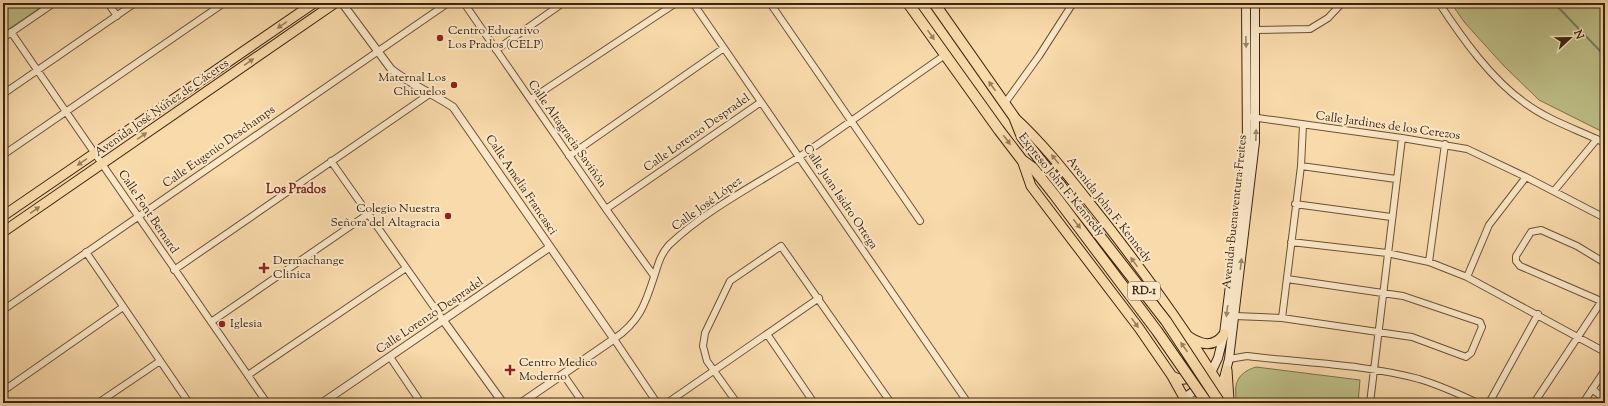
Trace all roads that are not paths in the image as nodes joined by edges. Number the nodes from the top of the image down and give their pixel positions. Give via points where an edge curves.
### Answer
1 (54, 3) edge
2 (108, 3) edge
3 (135, 3) edge
4 (224, 3) edge
5 (314, 3) edge
6 (335, 3) edge
7 (342, 3) edge
8 (448, 3) edge
9 (464, 3) edge
10 (563, 3) edge
11 (676, 3) edge
12 (693, 3) edge
13 (770, 3) edge
14 (908, 3) edge
15 (934, 3) edge
16 (1073, 3) edge
17 (1246, 3) edge
18 (1254, 3) edge
19 (1342, 3) edge
20 (1439, 3) edge
21 (117, 16) junction
22 (1255, 30) junction
23 (11, 32) junction
24 (3, 38) edge
25 (724, 48) junction
26 (496, 50) junction
27 (378, 52) junction
28 (945, 55) junction
29 (37, 70) junction
30 (431, 93) junction
31 (3, 94) edge
32 (531, 100) junction
33 (761, 102) junction
34 (1005, 103) junction
35 (66, 112) junction
36 (1252, 117) junction
37 (1014, 118) junction
38 (851, 120) junction
39 (1304, 125) junction
40 (1402, 138) junction
41 (1597, 139) junction
42 (1605, 143) edge
43 (1445, 144) junction
44 (95, 153) junction
45 (3, 155) edge
46 (569, 156) junction
47 (799, 156) junction
48 (1022, 160) junction
49 (331, 162) junction
50 (102, 164) junction
51 (1300, 166) junction
52 (1526, 177) junction
53 (1396, 179) junction
54 (1554, 191) junction
55 (1295, 204) junction
56 (606, 209) junction
57 (368, 214) junction
58 (3, 216) edge
59 (138, 216) junction
60 (1391, 217) junction
61 (1605, 218) edge
62 (920, 221) dead end
63 (3, 232) edge
64 (1291, 242) junction
65 (550, 247) junction
66 (86, 252) junction
67 (1387, 253) junction
68 (1429, 262) junction
69 (1605, 263) edge
70 (406, 268) junction
71 (174, 270) junction
72 (654, 276) junction
73 (1467, 277) junction
74 (1287, 279) junction
75 (1384, 294) junction
76 (1605, 296) edge
77 (818, 298) junction
78 (1601, 301) junction
79 (123, 307) junction
80 (3, 310) edge
81 (1538, 314) junction
82 (1235, 316) junction
83 (1282, 318) junction
84 (443, 320) junction
85 (211, 322) junction
86 (1184, 333) junction
87 (1379, 333) junction
88 (767, 334) junction
89 (1224, 334) junction
90 (1578, 337) junction
91 (614, 339) junction
92 (1605, 352) edge
93 (390, 357) junction
94 (1200, 357) junction
95 (1229, 359) junction
96 (160, 361) junction
97 (715, 370) junction
98 (1227, 370) junction
99 (1375, 370) junction
100 (1605, 370) edge
101 (1211, 372) junction
102 (248, 374) junction
103 (563, 374) junction
104 (1172, 376) junction
105 (1220, 386) junction
106 (1592, 389) junction
107 (3, 391) edge
108 (1605, 399) edge
109 (1185, 402) edge
110 (98, 403) edge
111 (189, 403) edge
112 (267, 403) edge
113 (322, 403) edge
114 (421, 403) edge
115 (503, 403) edge
116 (521, 403) edge
117 (583, 403) edge
118 (657, 403) edge
119 (667, 403) edge
120 (737, 403) edge
121 (814, 403) edge
122 (891, 403) edge
123 (968, 403) edge
124 (1208, 403) edge
125 (1220, 403) edge
126 (1226, 403) edge
127 (1230, 403) edge
128 (1370, 403) edge
129 (1478, 403) edge
130 (1489, 403) edge
131 (1534, 403) edge
132 (1583, 403) edge

1 - 23 street
2 - 21 street
3 - 21 street
4 - 35 street
5 -> 44 main road, Avenida José Núñez de Cáceres
50 -> 6 main road, Avenida José Núñez de Cáceres
7 - 27 street, Calle Amelia Francasci
8 - 27 street, Calle Eugenio Deschamps
9 - 26 street, Calle Altagracia Saviñón
10 - 26 street
11 - 32 street
12 - 25 street, Calle Juan Isidro Ortega
13 - 38 street
14 -> 28 highway, Expreso John F. Kennedy / RD-1
34 -> 15 highway, Expreso John F. Kennedy / RD-1
16 - 34 street
17 -> 36 main road, Avenida Buenaventura Freites
18 - 22 main road, Avenida Buenaventura Freites
19 - 22 street via 1328,18 1310,29
20 - 41 street via 1463,38 1525,103 1546,116
21 - 29 street
22 - 36 main road, Avenida Buenaventura Freites
23 - 24 street
23 - 29 street, Calle Font Bernard
25 - 33 street, Calle Juan Isidro Ortega
25 - 46 street
26 - 32 street, Calle Altagracia Saviñón
27 - 30 street, Calle Amelia Francasci via 400,76
27 - 59 street, Calle Eugenio Deschamps
28 - 38 street, Calle José López
28 -> 48 highway, Expreso John F. Kennedy / RD-1
29 - 31 street
29 - 35 street, Calle Font Bernard
30 - 49 street
30 - 65 street, Calle Amelia Francasci via 453,107
32 - 46 street, Calle Altagracia Saviñón
33 - 47 street, Calle Juan Isidro Ortega
33 - 56 street, Calle Lorenzo Despradel
34 - 37 highway, Expreso John F. Kennedy / RD-1
35 - 44 street, Calle Font Bernard
35 - 45 street
36 - 39 street, Calle Jardines de los Cerezos
82 -> 36 main road, Avenida Buenaventura Freites via 1254,160
36 -> 89 main road, Avenida Buenaventura Freites
86 -> 37 main road, Avenida John F. Kennedy / RD-1 via 1088,200 1042,144
125 -> 37 highway, Expreso John F. Kennedy / RD-1, bridge via 1166,321 1022,137
38 - 47 street, Calle José López
38 - 62 street
39 - 40 street, Calle Jardines de los Cerezos
39 - 51 street
40 - 43 street, Calle Jardines de los Cerezos
40 - 53 street
41 - 42 street
41 - 54 street
43 - 52 street, Calle Jardines de los Cerezos via 1466,149
43 - 68 street
44 - 50 street, Calle Font Bernard
44 -> 58 main road, Avenida José Núñez de Cáceres
46 - 56 street, Calle Altagracia Saviñón
47 - 72 street, Calle José López via 693,225 668,247 659,260
47 - 123 street, Calle Juan Isidro Ortega
48 -> 104 main road, RD-1 via 1031,186 1112,291
48 -> 124 highway, Expreso John F. Kennedy / RD-1, bridge via 1033,168 1053,193
49 - 57 street
49 - 71 street
50 - 59 street, Calle Font Bernard
63 -> 50 main road, Avenida José Núñez de Cáceres
51 - 53 street
51 - 55 street
52 - 54 street, Calle Jardines de los Cerezos
52 - 73 street via 1489,225
53 - 60 street
54 - 61 street, Calle Jardines de los Cerezos
55 - 60 street
55 - 64 street
56 - 72 street, Calle Altagracia Saviñón
57 - 70 street
57 - 85 street
59 - 66 street, Calle Eugenio Deschamps
59 - 71 street, Calle Font Bernard
60 - 67 street
64 - 67 street
64 - 74 street
65 - 84 street, Calle Lorenzo Despradel
65 - 91 street, Calle Amelia Francasci
66 - 79 street
66 - 80 street, Calle Eugenio Deschamps
67 - 68 street
67 - 75 street
68 - 73 street
69 - 78 street via 1577,246 1541,230 1531,232 1516,256 1516,262 1520,266
70 - 84 street
70 - 102 street
71 - 85 street, Calle Font Bernard
72 - 91 street, Calle José López via 641,311 633,324
73 - 81 street
74 - 75 street
74 - 83 street
75 - 87 street
75 - 87 street via 1417,300 1480,322 1482,325 1471,353 1466,357 1412,337
76 - 78 street
77 - 88 street
77 - 97 street via 783,247 779,247 736,276 726,287 705,333 704,354
77 - 122 street
78 - 90 street
79 - 96 street
79 - 107 street
81 - 90 street
81 - 130 street
82 - 83 street
82 - 95 main road, Avenida Buenaventura Freites
83 - 87 street
84 - 93 street, Calle Lorenzo Despradel
84 - 115 street
85 - 102 street, Calle Font Bernard
86 - 89 main road via 1204,344 1215,343
86 - 94 main road, Avenida John F. Kennedy / RD-1
87 - 99 street
88 - 97 street
88 - 121 street
89 - 101 main road, Avenida Buenaventura Freites via 1218,358
90 - 92 street
90 - 131 street
91 - 103 street, Calle José López
91 - 118 street, Calle Amelia Francasci
93 - 113 street, Calle Lorenzo Despradel
93 - 114 street
94 - 101 main road, Avenida John F. Kennedy / RD-1
94 - 104 main road via 1199,367 1193,376 1182,380
95 - 98 main road, Avenida Buenaventura Freites
95 - 99 street via 1247,356
96 - 110 street
96 - 111 street
97 - 119 street
97 - 120 street
98 - 105 main road, Avenida Buenaventura Freites
98 - 127 main road
99 - 128 street
99 - 129 street via 1419,379
100 - 106 street
101 - 105 main road, Avenida John F. Kennedy / RD-1
101 - 109 main road, Avenida Buenaventura Freites via 1206,383
102 - 112 street, Calle Font Bernard
103 - 116 street, Calle José López
103 - 117 street
104 - 109 main road, RD-1
105 - 109 main road via 1211,394
105 - 127 main road, Avenida John F. Kennedy / RD-1
106 - 108 street
106 - 132 street
124 - 126 main road via 1217,400

